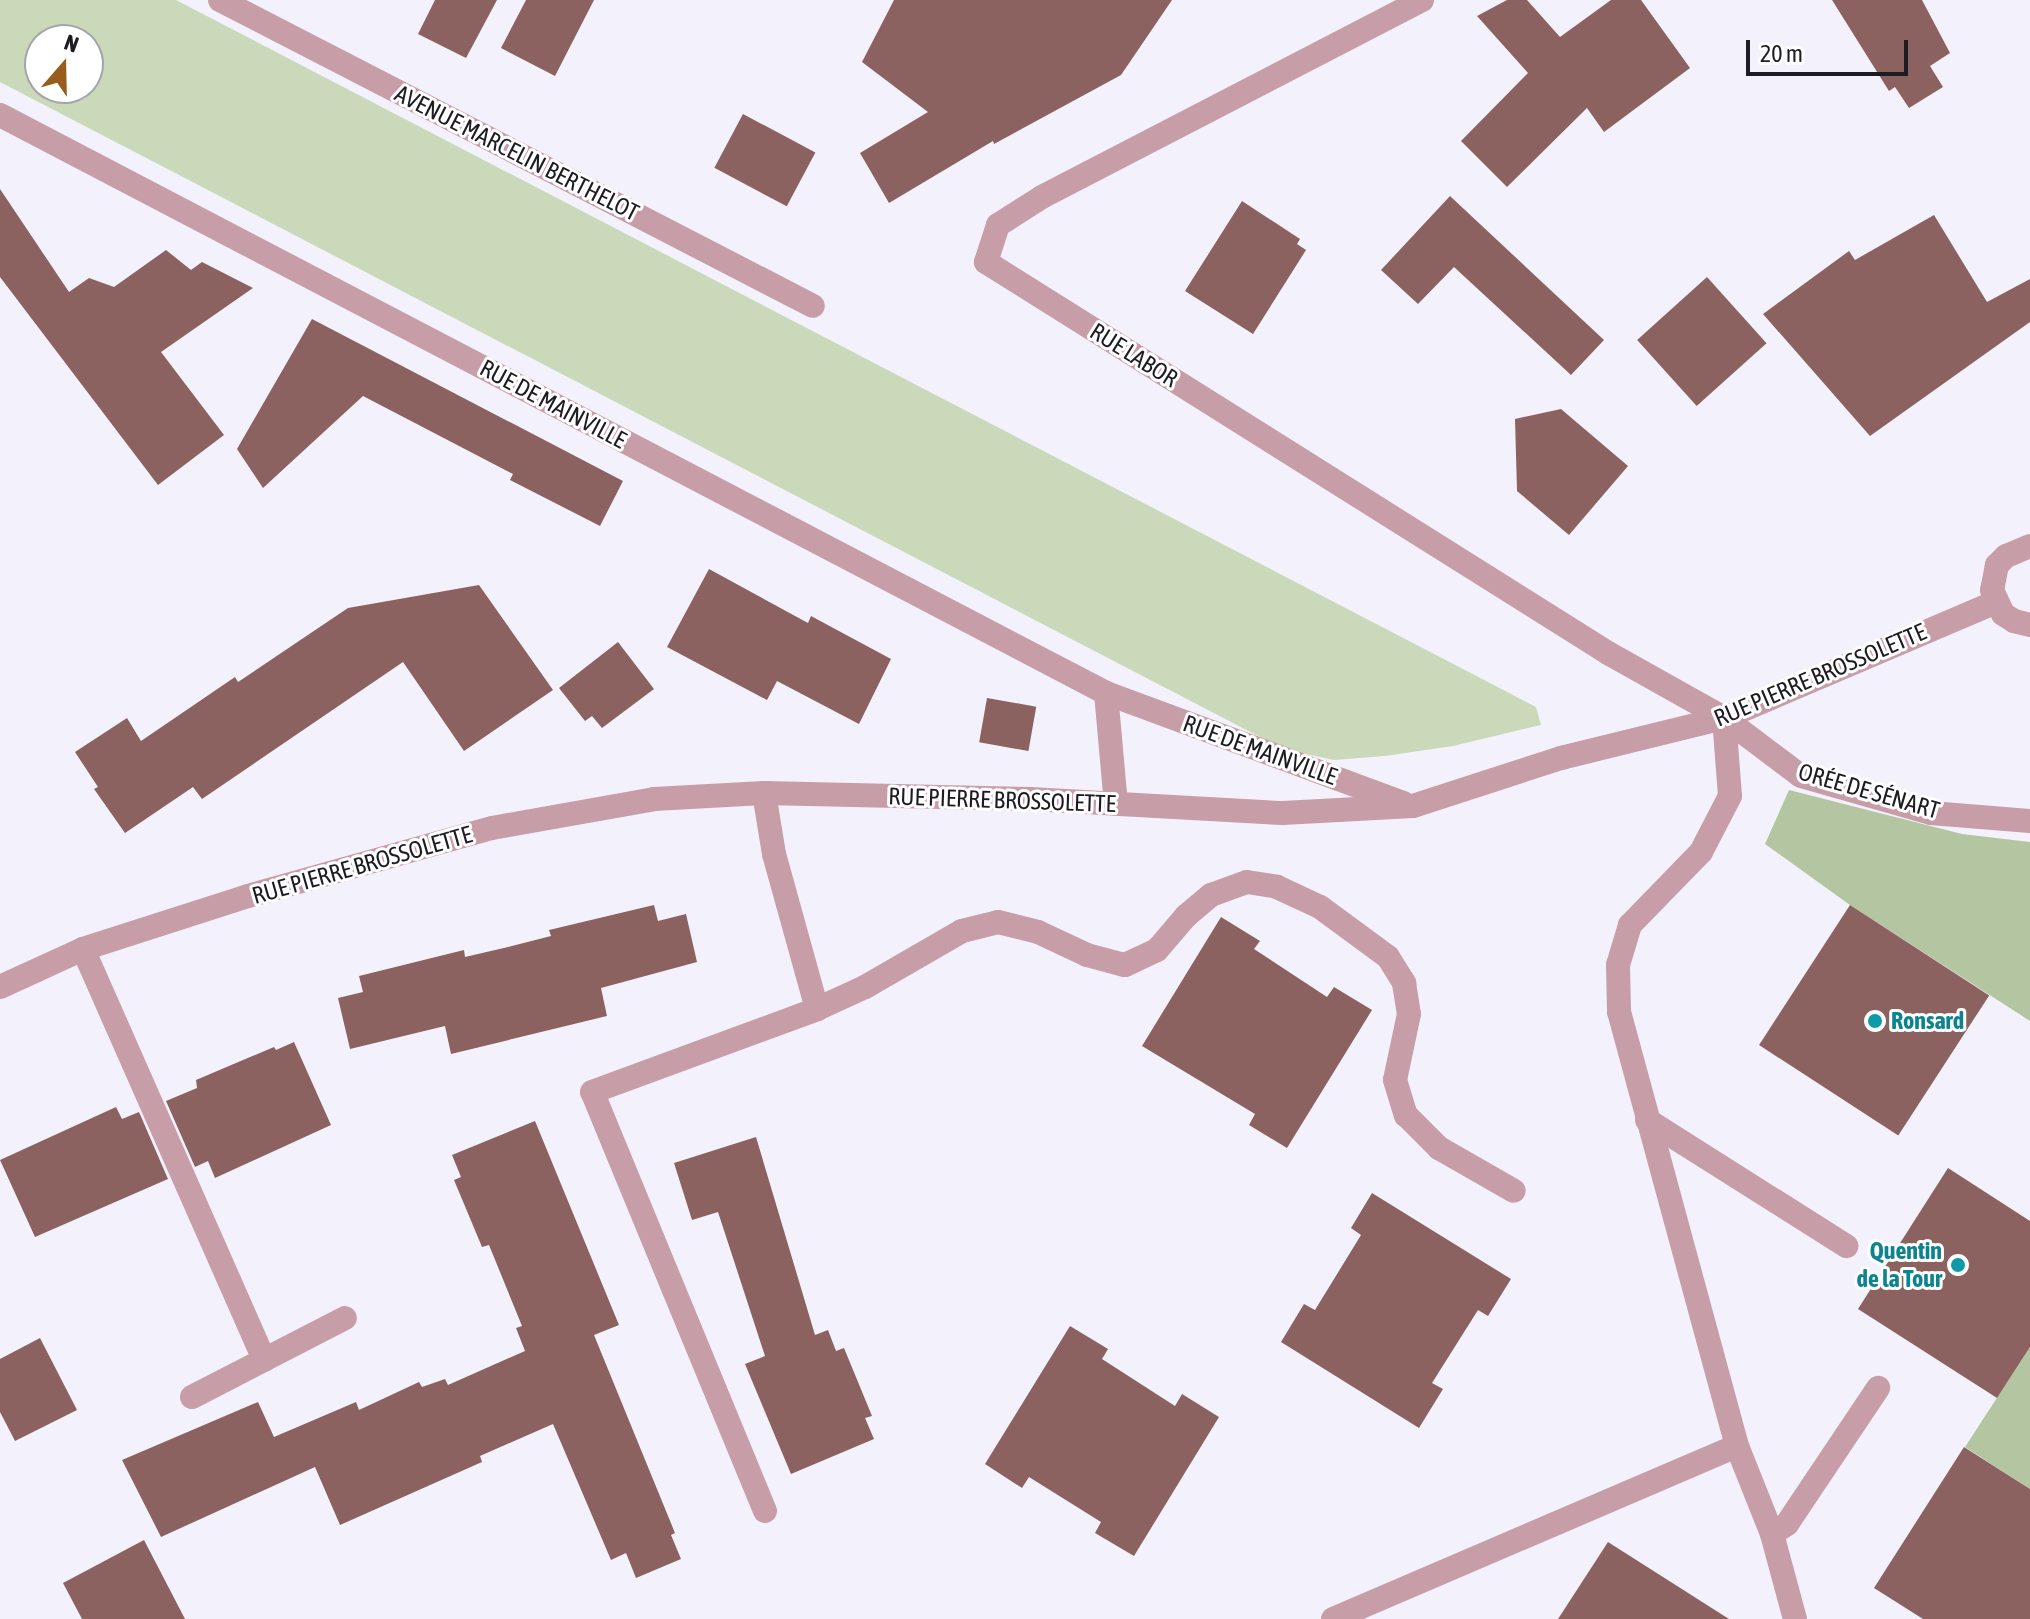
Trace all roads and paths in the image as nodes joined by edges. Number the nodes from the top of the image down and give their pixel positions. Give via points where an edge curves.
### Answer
1 (220, 0) edge
2 (1422, 0) edge
3 (0, 115) edge
4 (813, 306) dead end
5 (2030, 546) edge
6 (1996, 602) junction
7 (2030, 625) edge
8 (1106, 693) junction
9 (1724, 718) junction
10 (764, 793) junction
11 (1116, 804) junction
12 (1413, 806) junction
13 (2030, 821) edge
14 (83, 949) junction
15 (0, 987) edge
16 (817, 1009) junction
17 (1647, 1120) junction
18 (1514, 1191) dead end
19 (1846, 1246) dead end
20 (345, 1318) dead end
21 (264, 1360) junction
22 (1878, 1388) dead end
23 (192, 1397) dead end
24 (1737, 1446) junction
25 (765, 1511) dead end
26 (1772, 1534) junction
27 (1333, 1619) edge
28 (1795, 1619) edge

1 - 4 street, AVENUE MARCELIN BERTHELOT
2 - 9 street, RUE LABOR via 1042,197 998,225 986,262 1608,653
3 - 8 street, RUE DE MAINVILLE
5 - 6 street via 1997,565 1992,590
6 - 7 street via 2014,621
6 - 9 street, RUE PIERRE BROSSOLETTE
8 - 11 street
8 - 12 street, RUE DE MAINVILLE
9 - 12 street, RUE PIERRE BROSSOLETTE via 1561,758
9 - 13 street, ORÉE DE SÉNART via 1801,776 1931,813
9 - 17 street via 1730,796 1701,852 1630,925 1618,965 1619,1012
10 - 11 street, RUE PIERRE BROSSOLETTE
10 - 14 street, RUE PIERRE BROSSOLETTE via 654,799 492,828 248,896
10 - 16 street via 774,854
11 - 12 street, RUE PIERRE BROSSOLETTE via 1283,813
14 - 15 street, RUE PIERRE BROSSOLETTE
14 - 21 street
16 - 18 street via 962,931 998,922 1125,965 1157,950 1211,895 1247,882 1277,887 1320,907 1388,957 1404,983 1409,1014 1395,1080 1406,1115 1439,1148
16 - 25 street via 592,1092
17 - 19 street
17 - 24 street
20 - 21 street
21 - 23 street
22 - 26 street via 1787,1524
24 - 26 street
24 - 27 street
26 - 28 street

